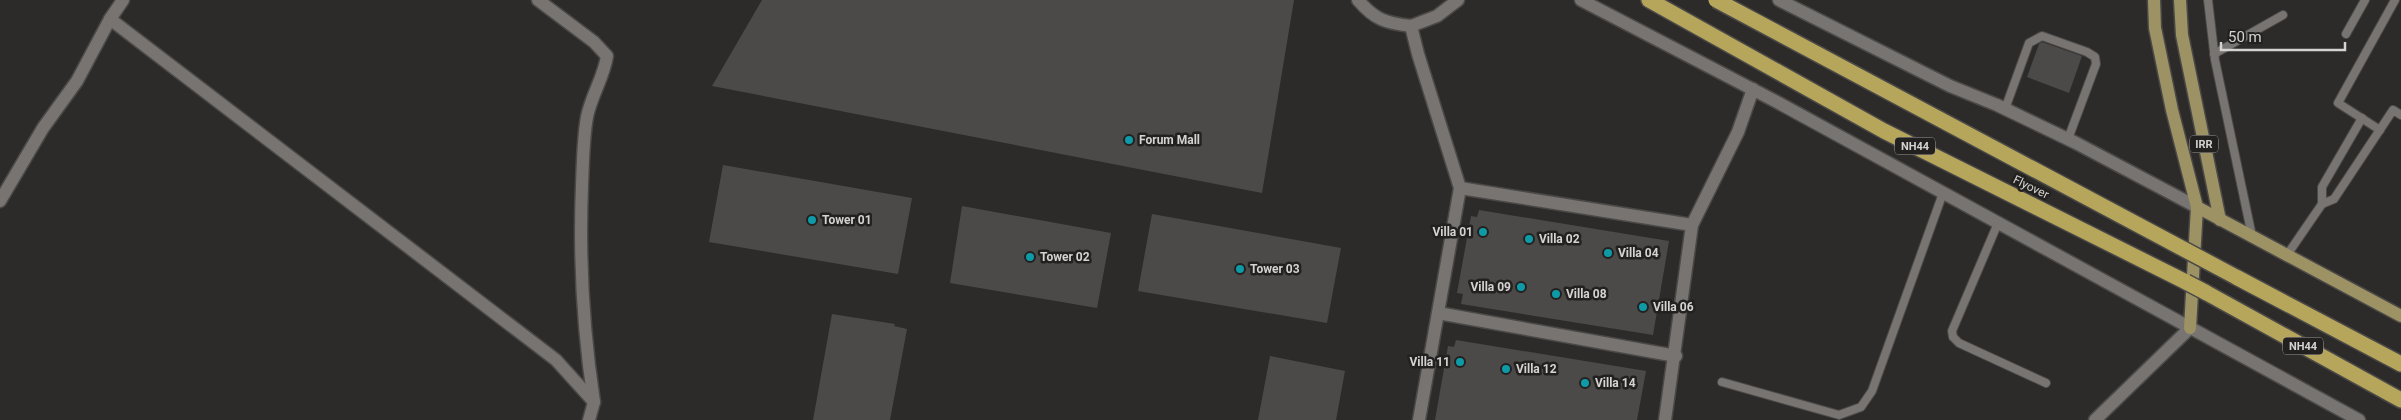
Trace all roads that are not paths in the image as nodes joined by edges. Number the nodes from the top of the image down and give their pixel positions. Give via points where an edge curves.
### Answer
1 (123, 0) edge
2 (538, 0) edge
3 (1358, 0) edge
4 (1458, 0) edge
5 (1581, 0) edge
6 (1649, 0) edge
7 (1716, 0) edge
8 (1778, 0) edge
9 (2154, 0) edge
10 (2180, 0) edge
11 (2208, 0) edge
12 (2365, 0) edge
13 (2395, 0) edge
14 (2282, 16) dead end
15 (110, 19) junction
16 (1411, 26) junction
17 (2346, 34) dead end
18 (2214, 54) junction
19 (1753, 90) junction
20 (2006, 109) junction
21 (2401, 115) edge
22 (2362, 118) junction
23 (2380, 130) junction
24 (2068, 140) junction
25 (1460, 188) junction
26 (1943, 193) junction
27 (0, 201) edge
28 (2322, 204) junction
29 (2197, 207) junction
30 (2220, 220) junction
31 (1998, 223) junction
32 (1692, 225) junction
33 (2252, 236) junction
34 (2287, 255) junction
35 (1438, 313) junction
36 (2401, 316) edge
37 (2190, 328) junction
38 (1676, 356) junction
39 (2401, 364) edge
40 (1722, 382) dead end
41 (2046, 383) dead end
42 (2401, 400) edge
43 (594, 402) junction
44 (588, 420) edge
45 (1419, 420) edge
46 (1666, 420) edge
47 (2095, 420) edge
48 (2359, 420) edge

1 - 15 street
2 - 43 street via 594,42 607,56 587,118 582,191 582,279 586,348
3 - 16 street via 1367,11 1386,23
4 - 16 street via 1437,16
5 - 19 street
6 - 42 highway, Flyover / NH44, bridge via 1884,131 2186,282
7 - 39 highway, Flyover / NH44, bridge
8 - 20 street via 1950,86
9 - 29 main road, IRR via 2155,28 2172,110
10 - 30 main road, IRR via 2182,35
11 - 18 lane
12 - 17 lane
13 - 22 lane via 2338,103
14 - 18 lane
15 - 27 street via 77,81 43,128
15 - 43 street via 556,360
16 - 25 street
18 - 33 lane
19 - 26 street
19 - 32 street via 1738,132
20 - 24 street
20 - 24 lane via 2029,43 2035,38 2042,36 2087,52 2095,57 2096,64
21 - 23 lane via 2393,110
22 - 23 lane
22 - 28 lane via 2322,187
23 - 28 lane via 2334,199
24 - 29 street
25 - 32 street
25 - 35 street
26 - 31 street
26 - 40 lane via 1872,391 1861,407 1839,415
28 - 34 lane
29 - 30 main road
29 - 37 main road
30 - 33 main road
31 - 37 street
31 - 41 lane via 1952,331 1953,337 1959,343
32 - 38 street
33 - 34 main road
34 - 36 main road
35 - 38 street
35 - 45 street
37 - 47 street
37 - 48 street
38 - 46 street
43 - 44 street

